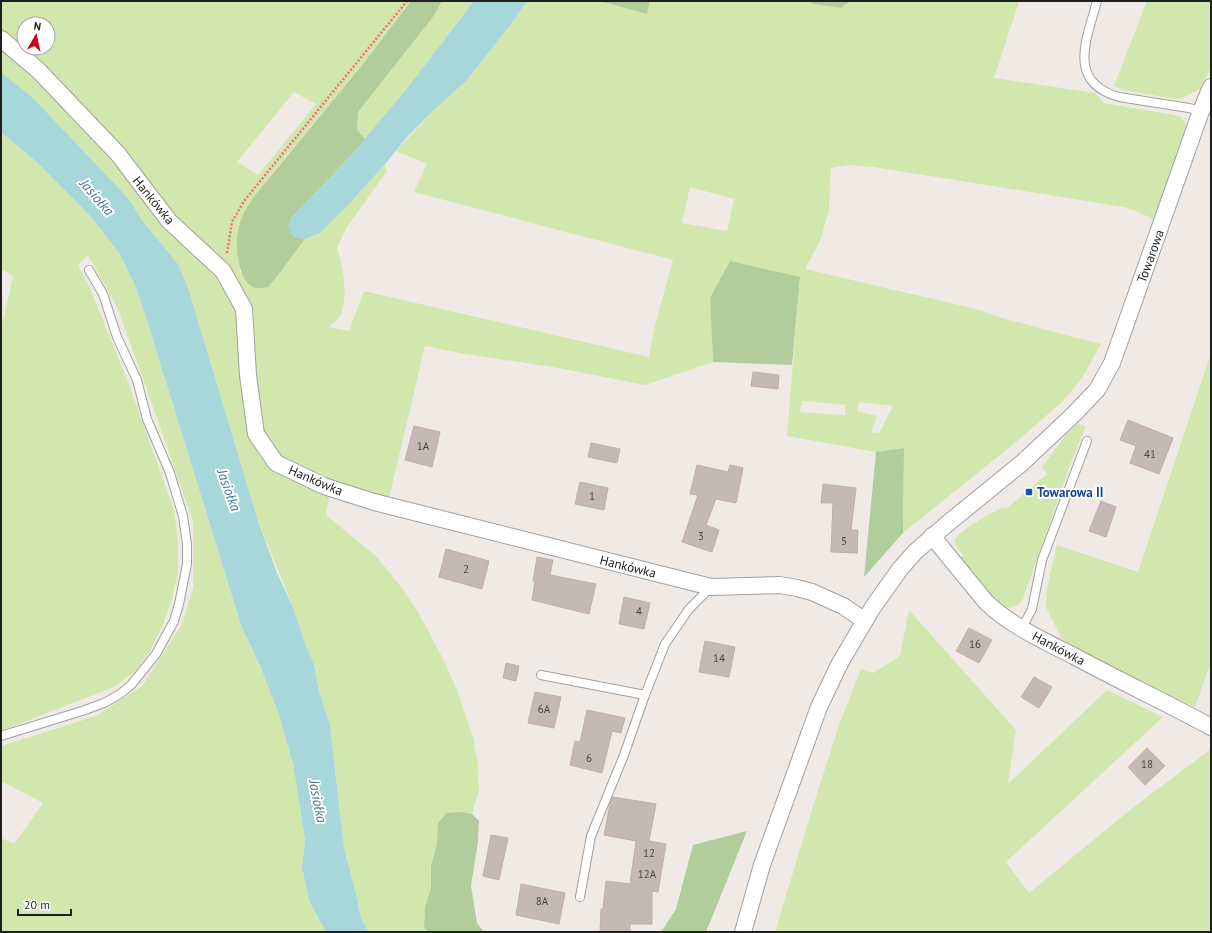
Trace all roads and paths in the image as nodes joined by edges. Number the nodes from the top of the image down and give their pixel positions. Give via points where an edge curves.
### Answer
1 (406, 1) edge
2 (1097, 1) edge
3 (1, 39) edge
4 (1211, 87) edge
5 (1201, 111) junction
6 (90, 270) dead end
7 (223, 271) junction
8 (1087, 441) dead end
9 (932, 536) junction
10 (711, 587) junction
11 (864, 620) junction
12 (1022, 628) junction
13 (541, 675) dead end
14 (645, 695) junction
15 (1211, 727) edge
16 (1, 736) edge
17 (580, 897) dead end
18 (743, 932) edge

1 - 7 path via 244,201 232,222
2 - 5 lane via 1083,57 1086,71 1094,83 1104,92 1119,98
3 - 7 street, Hankówka via 38,70 118,154 169,221
4 - 5 street, Towarowa
5 - 9 street, Towarowa via 1112,362 1097,390 1022,463
6 - 16 lane via 103,294 117,337 137,380 147,419 170,473 182,516 187,544 187,564 174,621 156,654 131,685 104,703
7 - 10 street, Hankówka via 244,308 248,375 256,434 276,463 324,486 374,502
8 - 12 lane via 1042,560 1032,609
9 - 11 street, Towarowa via 900,569
9 - 12 street, Hankówka via 986,602
10 - 11 street, Hankówka via 780,585 797,588 843,606
10 - 14 lane via 689,609 665,644
11 - 18 street, Towarowa via 819,707 762,865
12 - 15 street, Hankówka
13 - 14 lane
14 - 17 lane via 591,836

